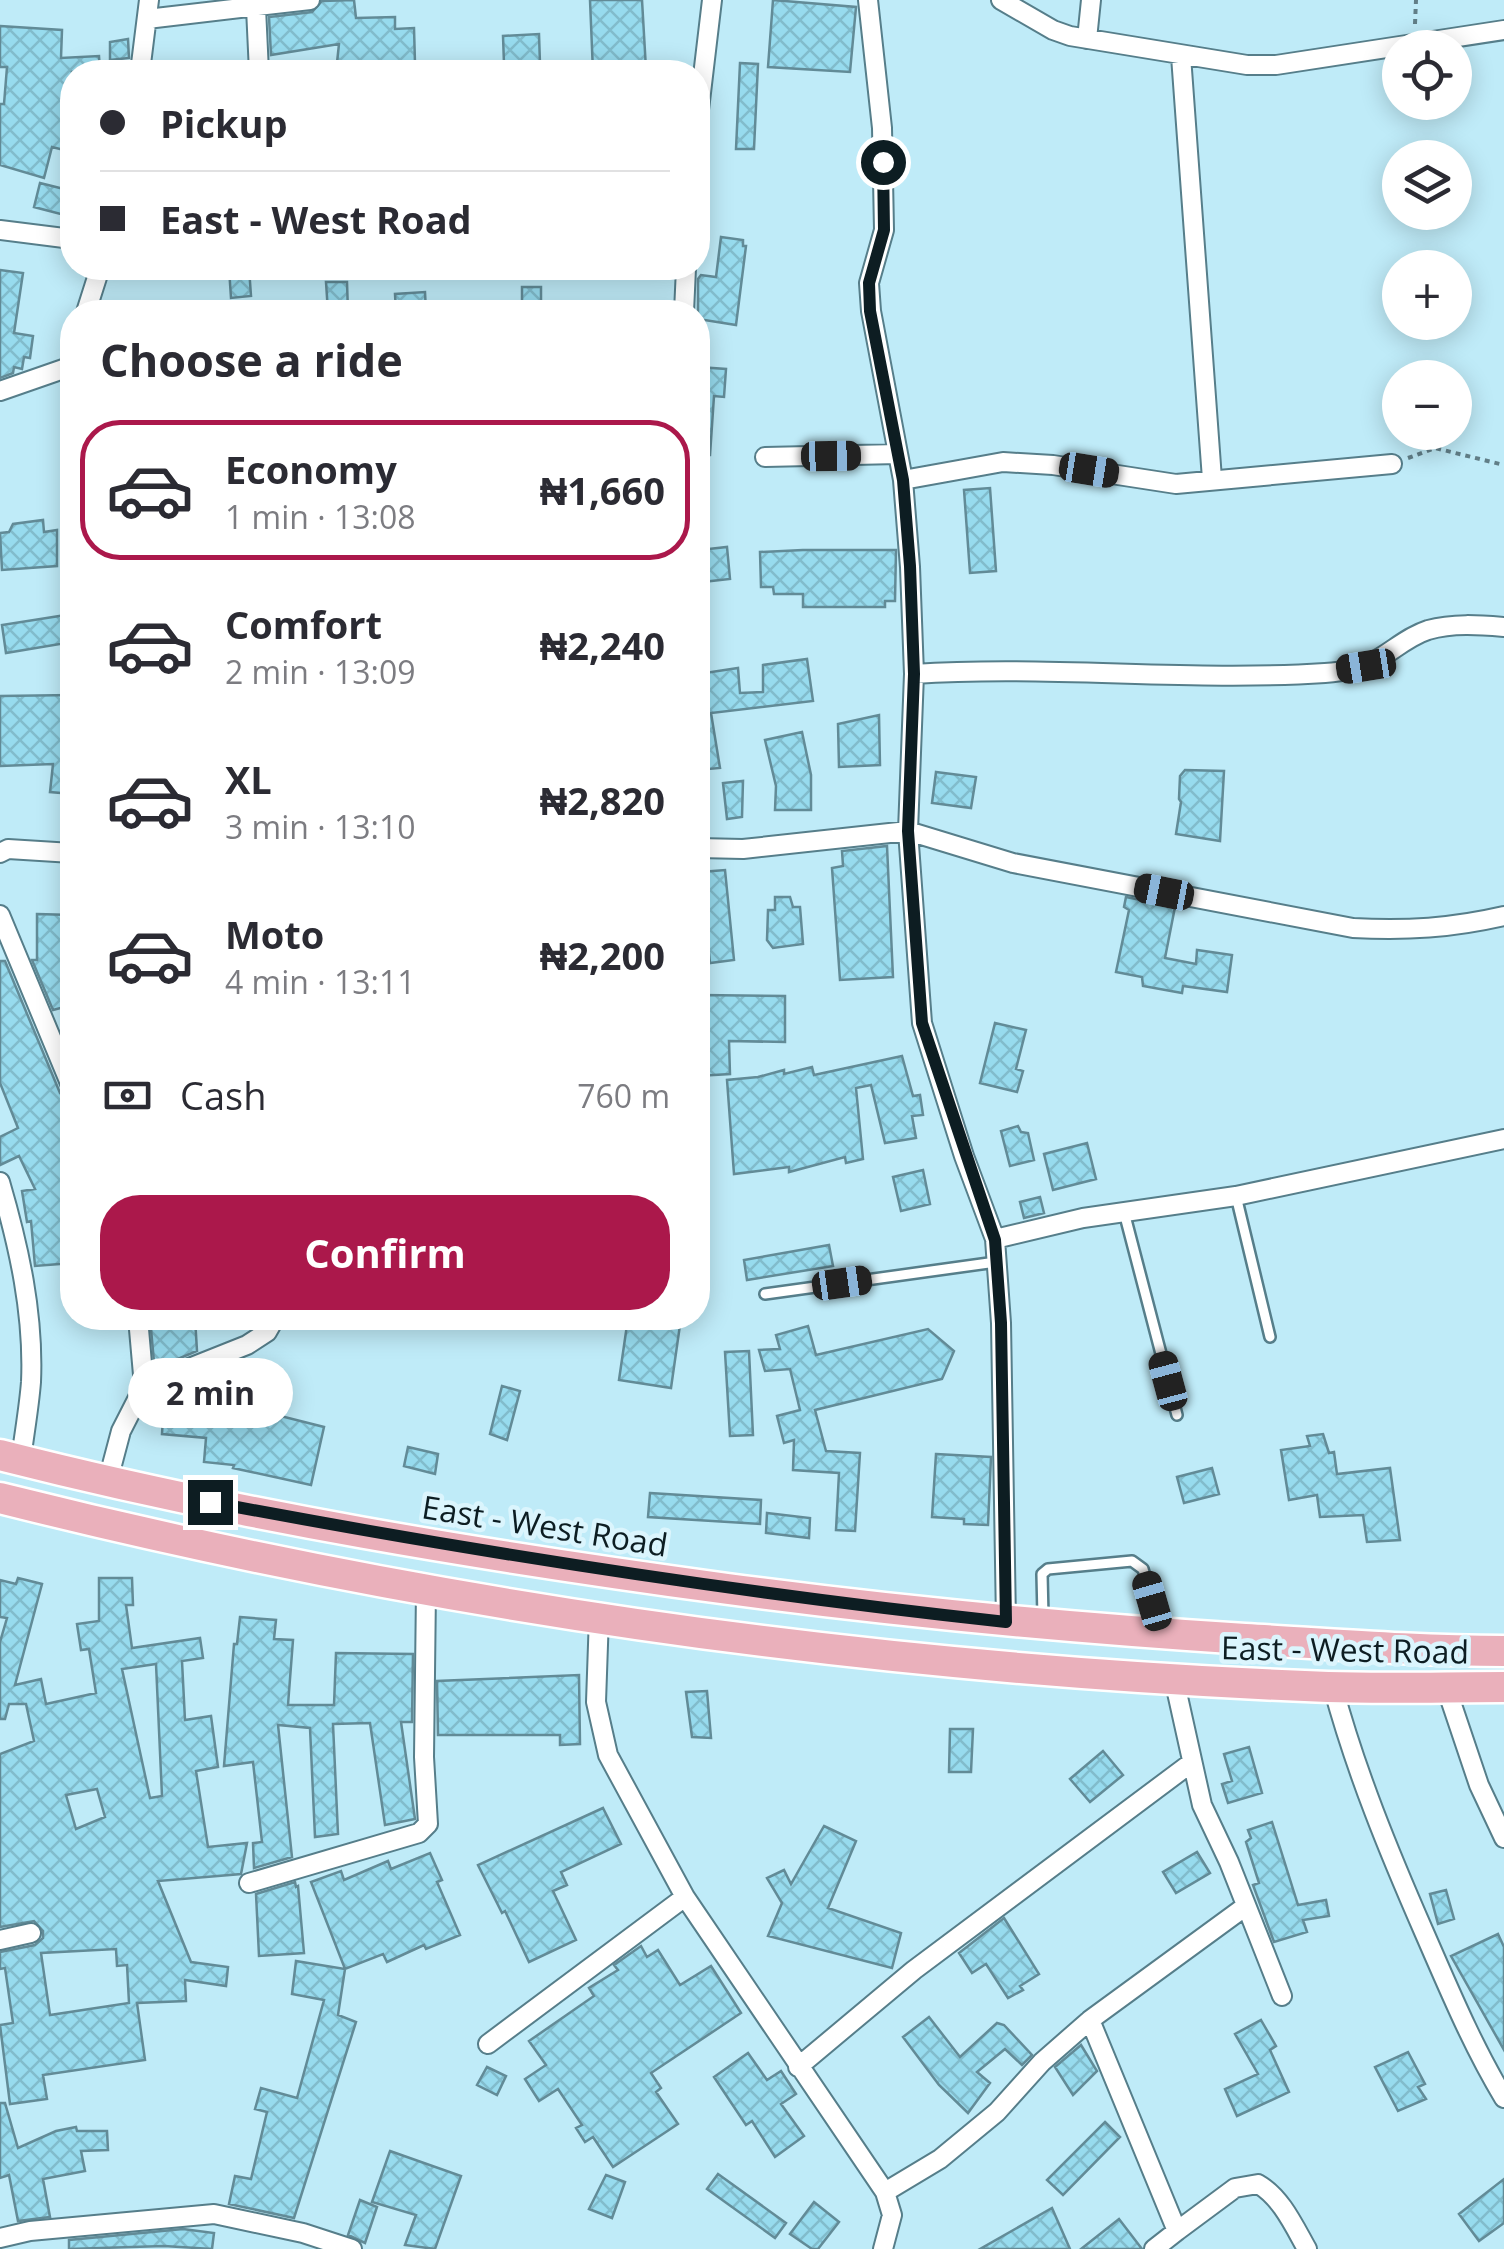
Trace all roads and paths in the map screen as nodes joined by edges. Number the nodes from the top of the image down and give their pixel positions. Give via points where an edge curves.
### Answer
1 (310, 0) edge
2 (712, 0) edge
3 (868, 0) edge
4 (1002, 0) edge
5 (1091, 0) edge
6 (1416, 0) edge
7 (256, 8) junction
8 (148, 10) edge
9 (1415, 30) edge
10 (1504, 30) edge
11 (1472, 35) edge
12 (1086, 39) junction
13 (1382, 49) edge
14 (1181, 56) junction
15 (142, 60) edge
16 (258, 60) edge
17 (705, 60) edge
18 (0, 230) edge
19 (60, 238) edge
20 (60, 369) edge
21 (0, 391) edge
22 (898, 454) junction
23 (764, 458) dead end
24 (1392, 464) joint
25 (1504, 465) edge
26 (1212, 479) junction
27 (903, 480) junction
28 (1504, 627) edge
29 (914, 674) junction
30 (908, 831) junction
31 (710, 848) edge
32 (0, 853) edge
33 (60, 853) edge
34 (0, 915) edge
35 (1504, 916) edge
36 (60, 1059) edge
37 (1504, 1139) edge
38 (0, 1182) edge
39 (1236, 1196) junction
40 (1124, 1212) junction
41 (995, 1240) junction
42 (996, 1262) junction
43 (765, 1294) dead end
44 (139, 1330) edge
45 (268, 1330) edge
46 (1270, 1337) dead end
47 (144, 1386) junction
48 (1177, 1415) dead end
49 (11, 1458) edge
50 (108, 1480) junction
51 (0, 1498) edge
52 (426, 1590) junction
53 (599, 1616) junction
54 (1006, 1622) junction
55 (1044, 1625) junction
56 (1161, 1633) junction
57 (1504, 1651) edge
58 (1174, 1679) junction
59 (1332, 1687) junction
60 (1446, 1687) junction
61 (1504, 1687) edge
62 (1191, 1763) junction
63 (1504, 1838) edge
64 (249, 1882) dead end
65 (685, 1898) junction
66 (1246, 1906) junction
67 (31, 1934) dead end
68 (0, 1940) edge
69 (1282, 1996) dead end
70 (1090, 2020) junction
71 (488, 2044) dead end
72 (798, 2067) junction
73 (1504, 2098) edge
74 (885, 2192) junction
75 (1176, 2231) junction
76 (0, 2238) edge
77 (352, 2249) edge
78 (884, 2249) edge
79 (1154, 2249) edge
80 (1306, 2249) edge

1 - 7 street
2 - 17 street
3 - 22 street via 882,128 884,230 869,283 870,311
4 - 12 street via 1053,30
5 - 12 street
6 - 9 path
7 - 8 street
7 - 16 street
8 - 15 street
10 - 11 street
12 - 14 street
13 - 14 street via 1276,65
14 - 26 street
18 - 19 street
20 - 21 street
22 - 23 street
22 - 27 street
24 - 25 path via 1435,448
24 - 26 street
26 - 27 street via 1176,484 1003,462
27 - 29 street
28 - 29 street via 1428,630 1366,666 1326,673
29 - 30 street
30 - 31 street
30 - 35 street via 1013,863 1354,928 1411,932
30 - 41 street via 922,1023
32 - 33 street
34 - 36 street
37 - 39 street
38 - 49 street via 19,1247 31,1381
39 - 40 street
39 - 46 lane
40 - 41 street
40 - 48 lane
41 - 42 street
42 - 43 lane
42 - 54 street
44 - 47 street
45 - 47 street
47 - 50 street via 121,1431
49 - 50 main road, East - West Road
50 - 54 main road, East - West Road via 440,1546
51 - 52 main road, East - West Road via 151,1536
52 - 53 main road, East - West Road
52 - 64 street via 428,1824 419,1833
53 - 58 main road, East - West Road via 849,1650
53 - 65 street via 596,1702 608,1755
54 - 55 main road, East - West Road
55 - 56 main road, East - West Road
55 - 56 lane via 1041,1584 1048,1569 1132,1561 1143,1569
56 - 57 main road, East - West Road
58 - 59 main road, East - West Road
58 - 62 street
59 - 60 main road, East - West Road
59 - 73 street via 1386,1845 1476,2050
60 - 61 main road, East - West Road
60 - 63 street
62 - 66 street
62 - 72 street via 914,1970
65 - 71 street
65 - 72 street
66 - 69 street
66 - 70 street
67 - 68 street
70 - 74 street via 996,2112
70 - 75 street
72 - 74 street
74 - 78 street via 892,2215
75 - 79 street
75 - 80 street via 1235,2188 1258,2184 1290,2217
76 - 77 street via 214,2214

